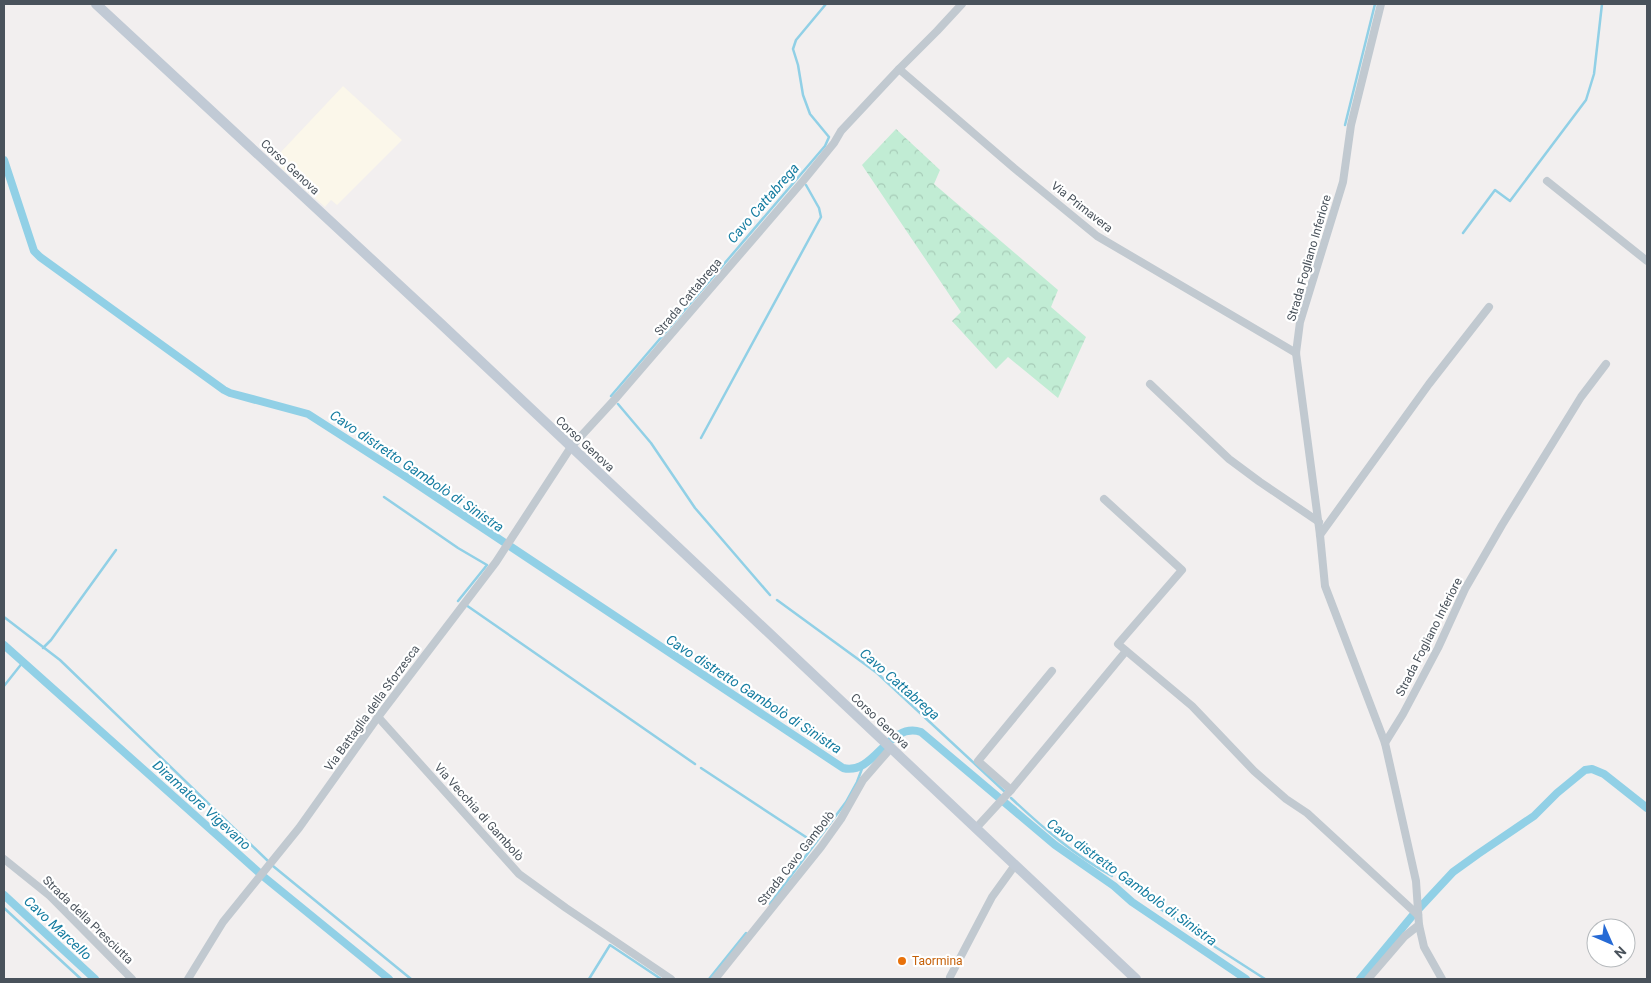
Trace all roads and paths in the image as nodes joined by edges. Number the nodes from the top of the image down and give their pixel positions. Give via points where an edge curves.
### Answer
1 (96, 4) edge
2 (962, 4) edge
3 (1381, 4) edge
4 (899, 69) junction
5 (1547, 181) dead end
6 (1647, 261) edge
7 (1489, 307) dead end
8 (1296, 353) junction
9 (1606, 364) dead end
10 (1150, 384) dead end
11 (571, 447) junction
12 (1104, 499) dead end
13 (1319, 522) junction
14 (1320, 535) junction
15 (1126, 650) junction
16 (1052, 672) dead end
17 (378, 717) junction
18 (1385, 743) junction
19 (888, 746) junction
20 (1011, 790) junction
21 (976, 827) junction
22 (4, 860) edge
23 (1015, 865) junction
24 (1417, 911) junction
25 (1419, 925) junction
26 (950, 977) dead end
27 (132, 979) edge
28 (188, 979) edge
29 (671, 979) edge
30 (715, 979) edge
31 (1136, 979) edge
32 (1368, 979) edge
33 (1442, 979) edge

1 - 11 main road, Corso Genova
2 - 4 street, Strada Cattabrega
3 - 8 street, Strada Fogliano Inferiore via 1352,125 1343,182 1300,322
4 - 8 street, Via Primavera via 1098,236
4 - 11 street, Strada Cattabrega via 841,131 803,181
5 - 6 street
7 - 14 street
8 - 13 street, Strada Fogliano Inferiore
9 - 18 street, Strada Fogliano Inferiore via 1581,398 1502,525
10 - 13 street via 1229,458
11 - 17 street, Via Battaglia della Sforzesca via 508,546
11 - 19 main road, Corso Genova
12 - 15 street via 1182,570 1118,644
13 - 14 street, Strada Fogliano Inferiore
14 - 18 street, Strada Fogliano Inferiore via 1325,586
15 - 20 street
15 - 24 street via 1192,706 1254,771 1307,813
16 - 20 street via 978,761
17 - 28 street, Via Battaglia della Sforzesca via 298,828 223,922
17 - 29 street, Via Vecchia di Gambolò via 519,874
18 - 24 street, Strada Fogliano Inferiore via 1416,881
19 - 21 main road, Corso Genova
19 - 30 street, Strada Cavo Gambolò via 863,780 841,819
20 - 21 street
21 - 23 main road, Corso Genova
22 - 27 street, Strada della Presciutta via 50,896
23 - 26 street via 992,897
23 - 31 main road, Corso Genova
24 - 25 street, Strada Fogliano Inferiore
25 - 32 street via 1405,936
25 - 33 street, Strada Fogliano Inferiore via 1424,947

